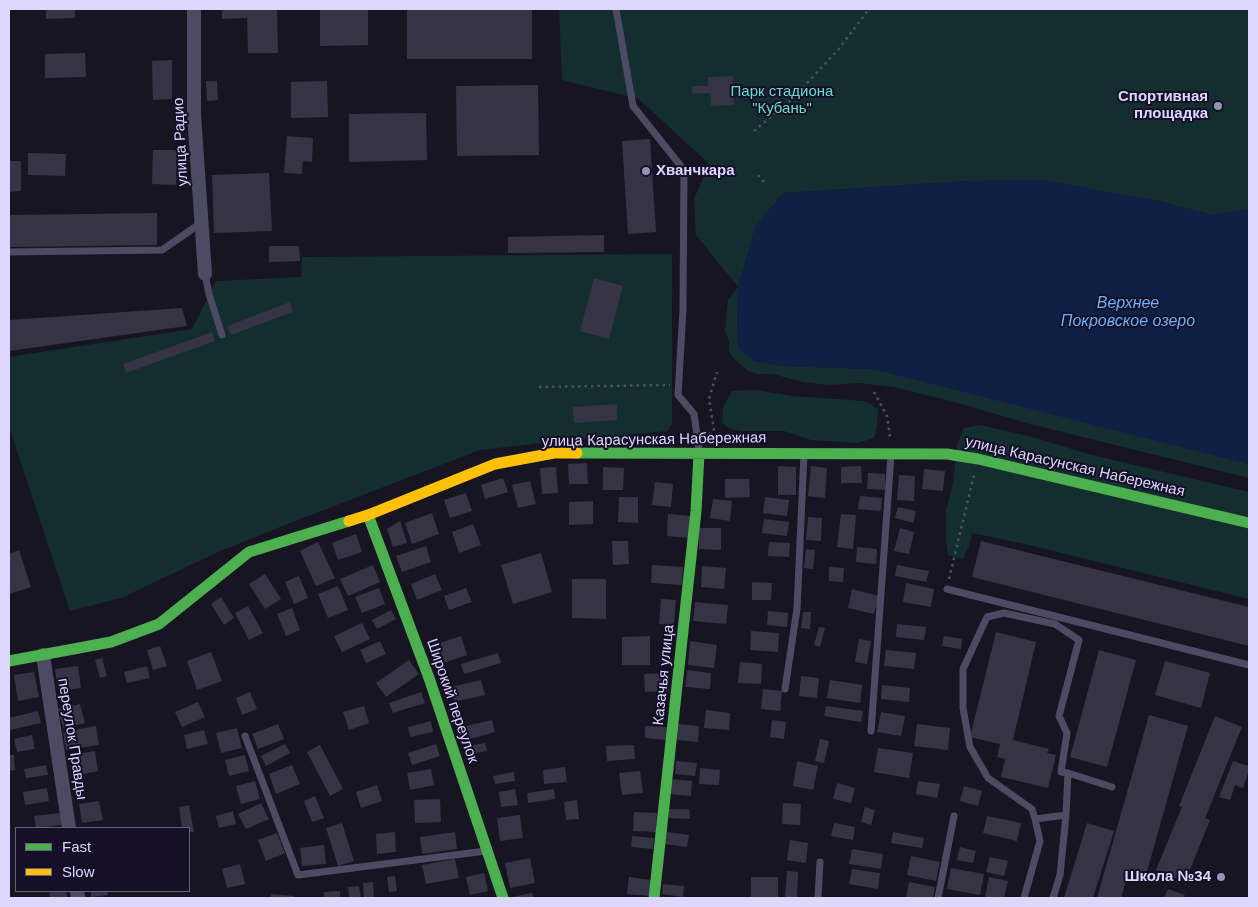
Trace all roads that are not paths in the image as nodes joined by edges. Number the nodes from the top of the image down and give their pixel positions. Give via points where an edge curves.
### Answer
1 (194, 9) edge
2 (616, 9) edge
3 (201, 223) junction
4 (9, 252) edge
5 (205, 274) joint
6 (222, 335) dead end
7 (891, 453) junction
8 (699, 454) junction
9 (804, 454) junction
10 (368, 515) junction
11 (1249, 523) edge
12 (947, 589) road end
13 (43, 655) junction
14 (9, 660) edge
15 (1249, 665) edge
16 (785, 689) dead end
17 (871, 732) dead end
18 (245, 736) dead end
19 (1068, 773) junction
20 (1112, 787) dead end
21 (1066, 815) junction
22 (954, 816) dead end
23 (1035, 819) junction
24 (70, 827) edge
25 (486, 851) junction
26 (820, 862) dead end
27 (503, 898) edge
28 (654, 898) edge
29 (818, 898) edge
30 (938, 898) edge
31 (1024, 898) edge
32 (1053, 898) edge

1 - 3 street, улица Радио via 194,114
2 - 8 lane via 633,106 684,170 683,310 678,395 694,414
3 - 4 lane via 162,250
3 - 5 street, улица Радио
5 - 6 lane
7 - 9 street, улица Карасунская Набережная
7 - 11 street, улица Карасунская Набережная via 947,454 978,459
7 - 17 lane
8 - 9 street, улица Карасунская Набережная
8 - 10 street, улица Карасунская Набережная via 554,454 495,464
8 - 28 street, Казачья улица via 694,530
9 - 16 lane via 797,609
10 - 13 street, улица Карасунская Набережная via 249,552 159,624 111,642
10 - 25 street, Широкий переулок via 429,678
12 - 15 lane
13 - 14 street, улица Карасунская Набережная
13 - 24 street, переулок Правды
18 - 25 lane via 298,875
19 - 20 lane
19 - 21 lane
19 - 23 lane via 1061,772 1067,732 1060,716 1079,640 1055,624 1004,613 987,616 963,669 970,747 988,778 1032,809
21 - 23 lane
21 - 32 lane via 1060,875
22 - 30 lane
23 - 31 lane via 1040,841
25 - 27 street, Широкий переулок
26 - 29 lane

